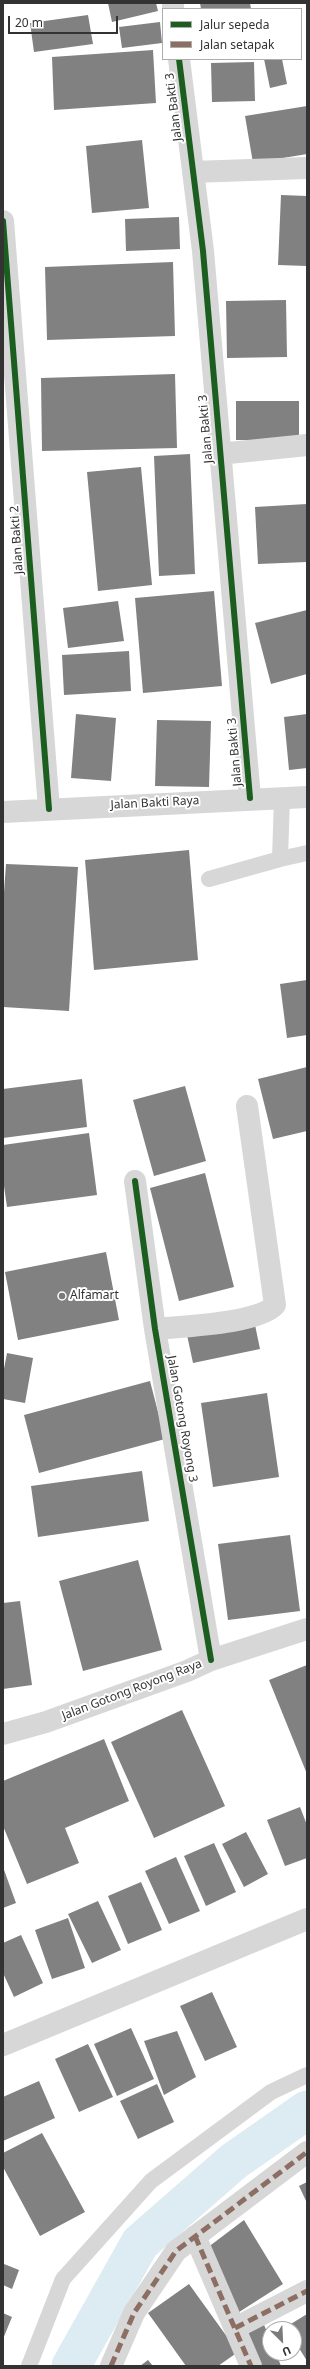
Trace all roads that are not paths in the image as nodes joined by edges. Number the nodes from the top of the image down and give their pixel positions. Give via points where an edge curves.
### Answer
1 (180, 60) edge
2 (307, 168) edge
3 (193, 172) junction
4 (3, 221) edge
5 (307, 445) edge
6 (219, 454) junction
7 (307, 796) edge
8 (282, 797) junction
9 (250, 798) junction
10 (49, 809) junction
11 (3, 812) edge
12 (307, 853) edge
13 (280, 859) junction
14 (209, 880) dead end
15 (247, 1106) dead end
16 (135, 1181) dead end
17 (156, 1329) junction
18 (307, 1629) edge
19 (211, 1660) junction
20 (3, 1734) edge
21 (307, 1919) edge
22 (3, 2045) edge
23 (307, 2075) edge
24 (307, 2152) edge
25 (196, 2236) junction
26 (307, 2291) edge
27 (235, 2328) junction
28 (29, 2366) edge
29 (111, 2366) edge
30 (251, 2366) edge

1 - 3 street, Jalan Bakti 3
2 - 3 street
3 - 6 street, Jalan Bakti 3 via 203,251
4 - 10 street, Jalan Bakti 2
5 - 6 street
6 - 9 street, Jalan Bakti 3
7 - 8 street, Jalan Bakti Raya
8 - 9 street, Jalan Bakti Raya
8 - 13 lane
9 - 10 street, Jalan Bakti Raya
10 - 11 street, Jalan Bakti Raya
12 - 13 lane
13 - 14 lane
15 - 17 street via 275,1305 270,1311 254,1318
16 - 17 street, Jalan Gotong Royong 3
17 - 19 street, Jalan Gotong Royong 3
18 - 19 street, Jalan Gotong Royong Raya
19 - 20 street, Jalan Gotong Royong Raya via 69,1714
21 - 22 street
23 - 28 lane via 271,2092 151,2181 63,2279
24 - 25 street
25 - 27 street
25 - 29 street via 176,2250 162,2269 134,2313
26 - 27 street
27 - 30 street

